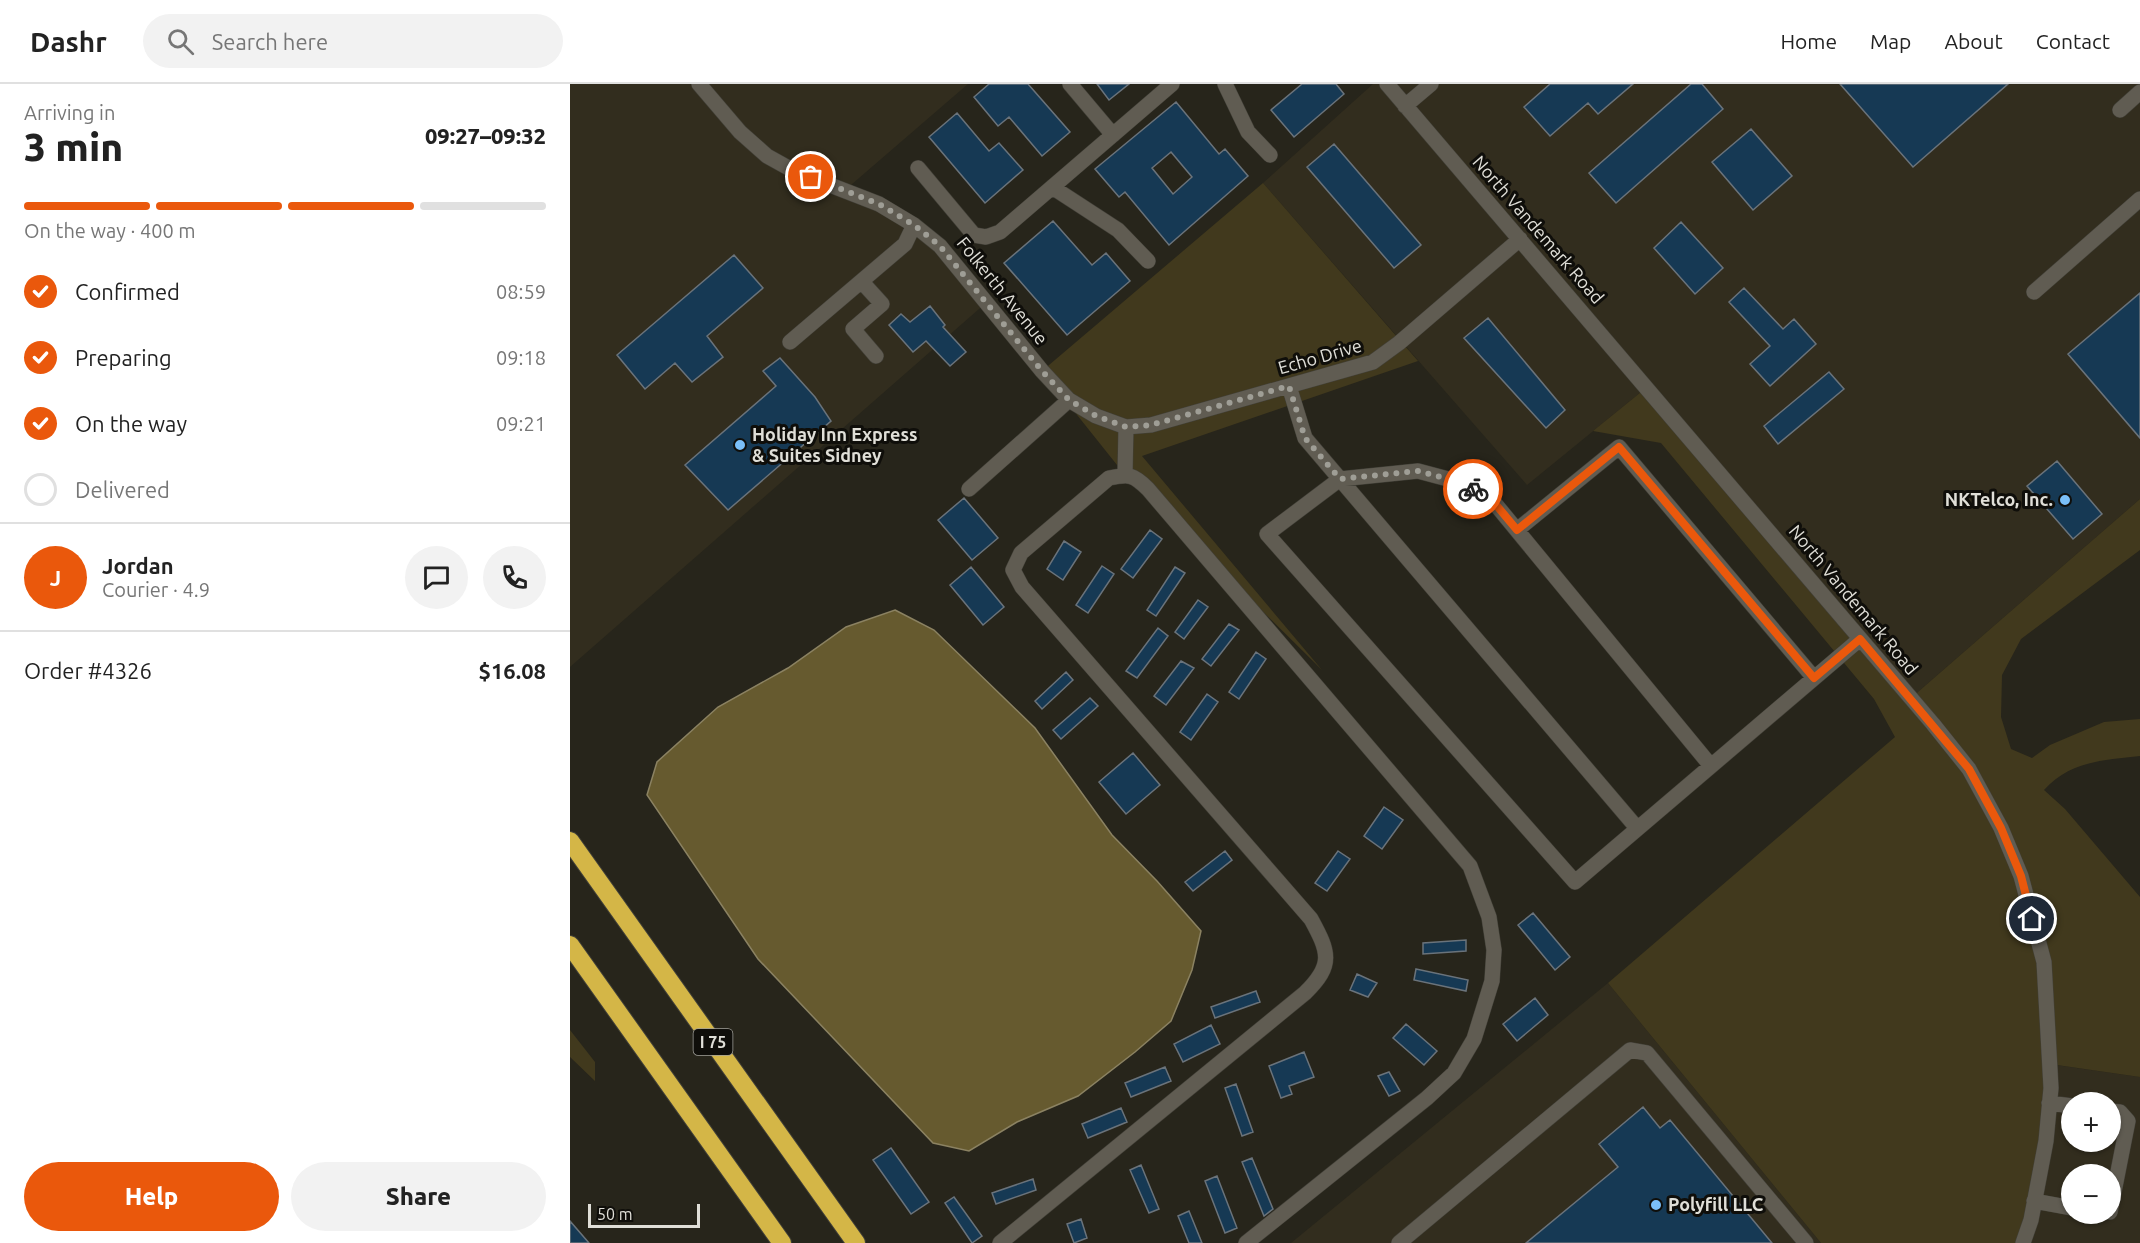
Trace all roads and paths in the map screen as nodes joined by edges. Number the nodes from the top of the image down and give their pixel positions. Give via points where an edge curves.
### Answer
1 (699, 84) edge
2 (1070, 84) edge
3 (1172, 84) edge
4 (1225, 84) edge
5 (1387, 84) edge
6 (1431, 84) edge
7 (2140, 92) edge
8 (1405, 106) junction
9 (2120, 110) dead end
10 (1113, 135) junction
11 (1269, 155) dead end
12 (918, 168) dead end
13 (1052, 187) junction
14 (2140, 199) edge
15 (914, 225) junction
16 (1520, 239) junction
17 (1148, 261) dead end
18 (862, 282) junction
19 (2034, 292) dead end
20 (790, 342) dead end
21 (876, 356) dead end
22 (1289, 386) junction
23 (1069, 400) junction
24 (1126, 427) junction
25 (1125, 475) junction
26 (1340, 479) junction
27 (969, 489) dead end
28 (1517, 530) junction
29 (1860, 639) junction
30 (1814, 678) junction
31 (1711, 766) junction
32 (1637, 828) junction
33 (570, 841) edge
34 (570, 945) edge
35 (2049, 1103) junction
36 (2061, 1105) edge
37 (2121, 1113) edge
38 (2119, 1164) edge
39 (2034, 1201) junction
40 (2061, 1206) edge
41 (782, 1243) edge
42 (856, 1243) edge
43 (1000, 1243) edge
44 (1246, 1243) edge
45 (1399, 1243) edge
46 (1806, 1243) edge
47 (2023, 1243) edge

1 - 15 street, Folkerth Avenue via 740,132 767,156 794,171 879,204
2 - 10 street
3 - 10 street
4 - 11 street via 1248,132
5 - 8 street, North Vandemark Road
6 - 8 street
7 - 9 street
8 - 16 street, North Vandemark Road
10 - 13 street
12 - 13 street via 974,235 986,237 1000,232
13 - 17 street via 1118,230
14 - 19 street
15 - 18 street via 905,244
15 - 23 street, Folkerth Avenue via 940,246
16 - 22 street, Echo Drive via 1373,362
16 - 29 street, North Vandemark Road
18 - 20 street
18 - 21 street via 882,304 854,329
22 - 24 street, Echo Drive via 1151,425
22 - 26 street via 1305,438
23 - 24 street, Folkerth Avenue
23 - 27 street
24 - 25 street
25 - 43 street via 1109,478 1021,553 1013,570 1022,587 1311,919 1324,942 1327,961 1319,980 1305,993
25 - 44 street via 1137,477 1148,489 1470,866 1489,917 1494,950 1492,981 1474,1039 1454,1073
26 - 28 street via 1418,471 1463,483 1492,500
26 - 32 street
26 - 32 street via 1267,534 1575,882
28 - 30 street via 1619,447
28 - 31 street
29 - 30 street
29 - 35 street, North Vandemark Road via 1969,769 2021,876 2044,962
30 - 31 street
31 - 32 street
33 - 42 highway, I 75
34 - 41 highway
35 - 36 street
35 - 39 street, North Vandemark Road
37 - 38 street via 2128,1121
39 - 40 street
39 - 47 street, North Vandemark Road
45 - 46 street via 1630,1050 1647,1053

